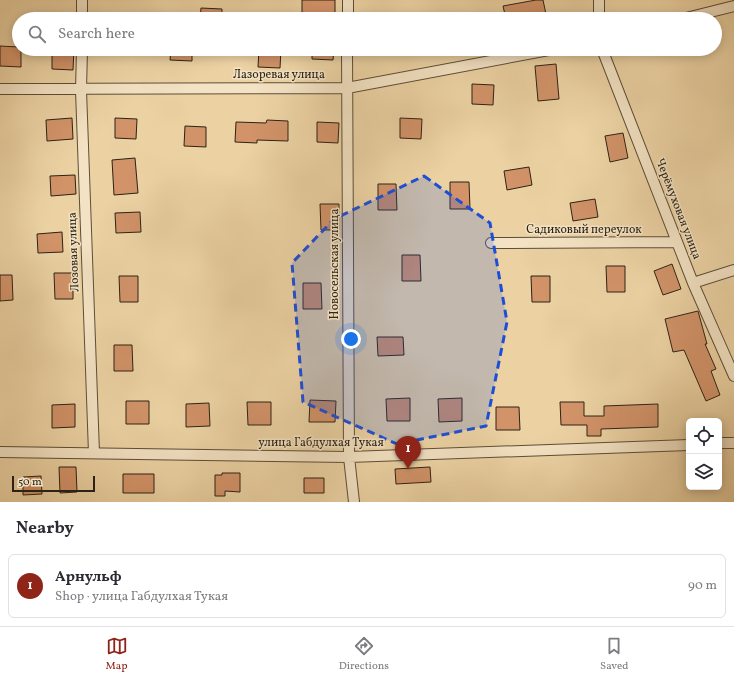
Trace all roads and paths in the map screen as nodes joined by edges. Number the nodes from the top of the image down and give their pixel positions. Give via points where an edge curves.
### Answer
1 (82, 0) edge
2 (348, 0) edge
3 (599, 0) edge
4 (734, 6) edge
5 (82, 12) edge
6 (348, 12) edge
7 (599, 12) edge
8 (710, 12) edge
9 (82, 56) edge
10 (347, 56) edge
11 (517, 56) edge
12 (605, 56) edge
13 (347, 88) junction
14 (0, 89) edge
15 (81, 90) junction
16 (677, 242) junction
17 (491, 243) dead end
18 (734, 270) edge
19 (692, 282) junction
20 (734, 376) edge
21 (722, 443) edge
22 (734, 443) edge
23 (686, 445) edge
24 (0, 452) edge
25 (94, 453) junction
26 (349, 457) junction
27 (354, 502) edge

1 - 5 street
2 - 6 street
3 - 7 street
4 - 8 street
9 - 15 street, Лозовая улица
10 - 13 street, Новосельская улица
11 - 13 street, Лазоревая улица
12 - 16 street, Черёмуховая улица
13 - 15 street, Лазоревая улица
13 - 26 street, Новосельская улица
14 - 15 street, Лазоревая улица
15 - 25 street, Лозовая улица
16 - 17 street, Садиковый переулок
16 - 19 street, Черёмуховая улица
18 - 19 street
19 - 20 street, Черёмуховая улица
21 - 22 street
23 - 26 street, улица Габдулхая Тукая
24 - 25 street, улица Габдулхая Тукая
25 - 26 street, улица Габдулхая Тукая
26 - 27 street, Новосельская улица

